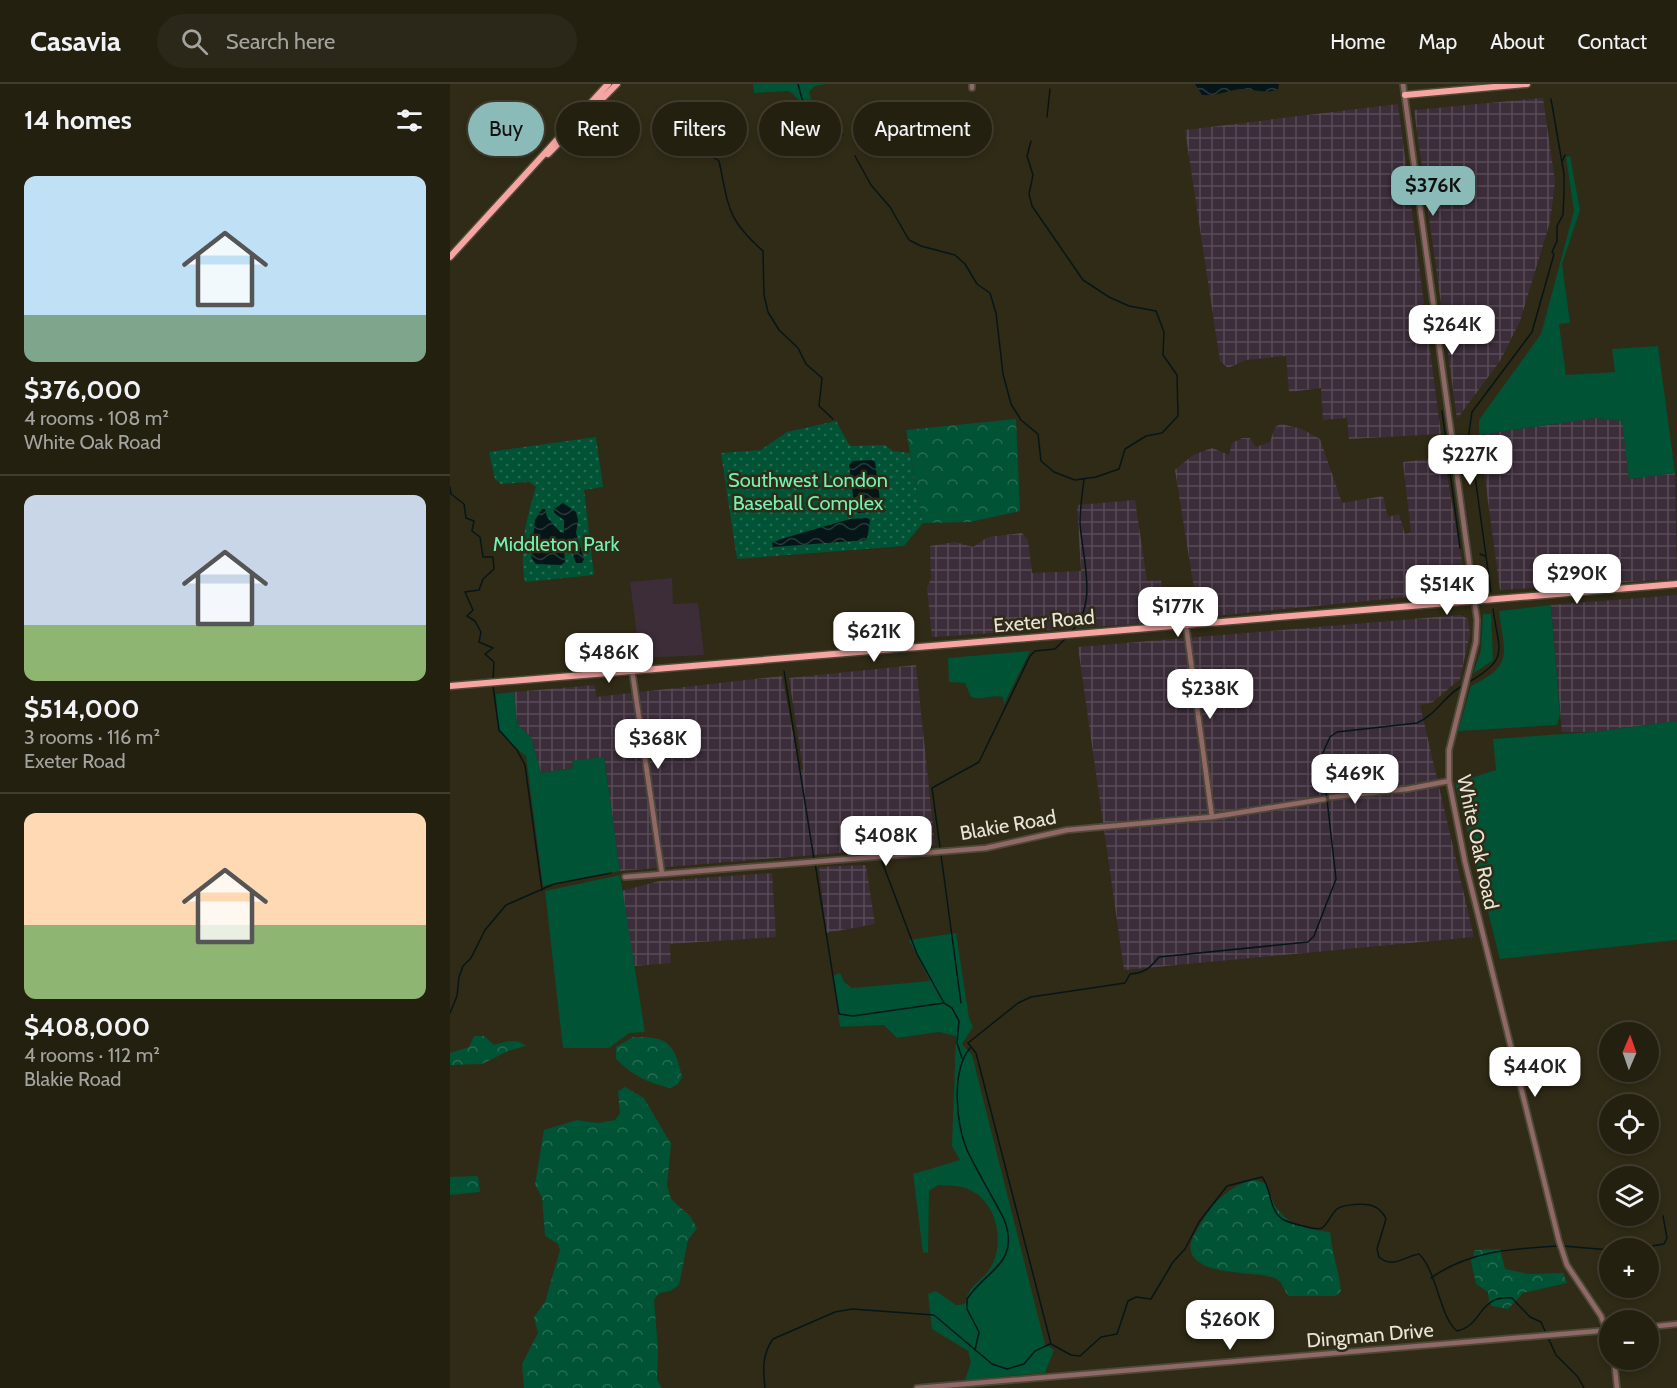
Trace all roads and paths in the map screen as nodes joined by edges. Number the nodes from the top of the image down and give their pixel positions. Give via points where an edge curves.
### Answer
1 (608, 84) edge
2 (617, 84) edge
3 (1403, 84) edge
4 (1527, 84) edge
5 (1405, 95) junction
6 (545, 156) junction
7 (450, 256) edge
8 (1677, 584) edge
9 (1475, 601) junction
10 (1186, 626) junction
11 (632, 670) junction
12 (450, 686) edge
13 (1449, 781) junction
14 (1331, 797) dead end
15 (1324, 798) dead end
16 (1212, 817) junction
17 (662, 874) junction
18 (625, 877) dead end
19 (1599, 1313) edge
20 (1677, 1324) edge
21 (1659, 1326) edge
22 (1599, 1331) edge
23 (1615, 1370) edge
24 (917, 1388) edge
25 (1617, 1388) edge

1 - 6 main road
2 - 6 main road
3 - 5 street, White Oak Road
4 - 5 main road
5 - 9 street, White Oak Road
6 - 7 main road
8 - 9 main road, Exeter Road
9 - 10 main road, Exeter Road
9 - 13 street, White Oak Road via 1476,642 1449,750
10 - 11 main road, Exeter Road
10 - 16 street
11 - 12 main road, Exeter Road
11 - 17 street
13 - 14 street
13 - 19 street, White Oak Road via 1465,862 1559,1241 1567,1265
15 - 16 street, Blakie Road
16 - 17 street, Blakie Road via 1067,830 986,848
17 - 18 street, Blakie Road
20 - 21 street
22 - 24 street, Dingman Drive
23 - 25 street

